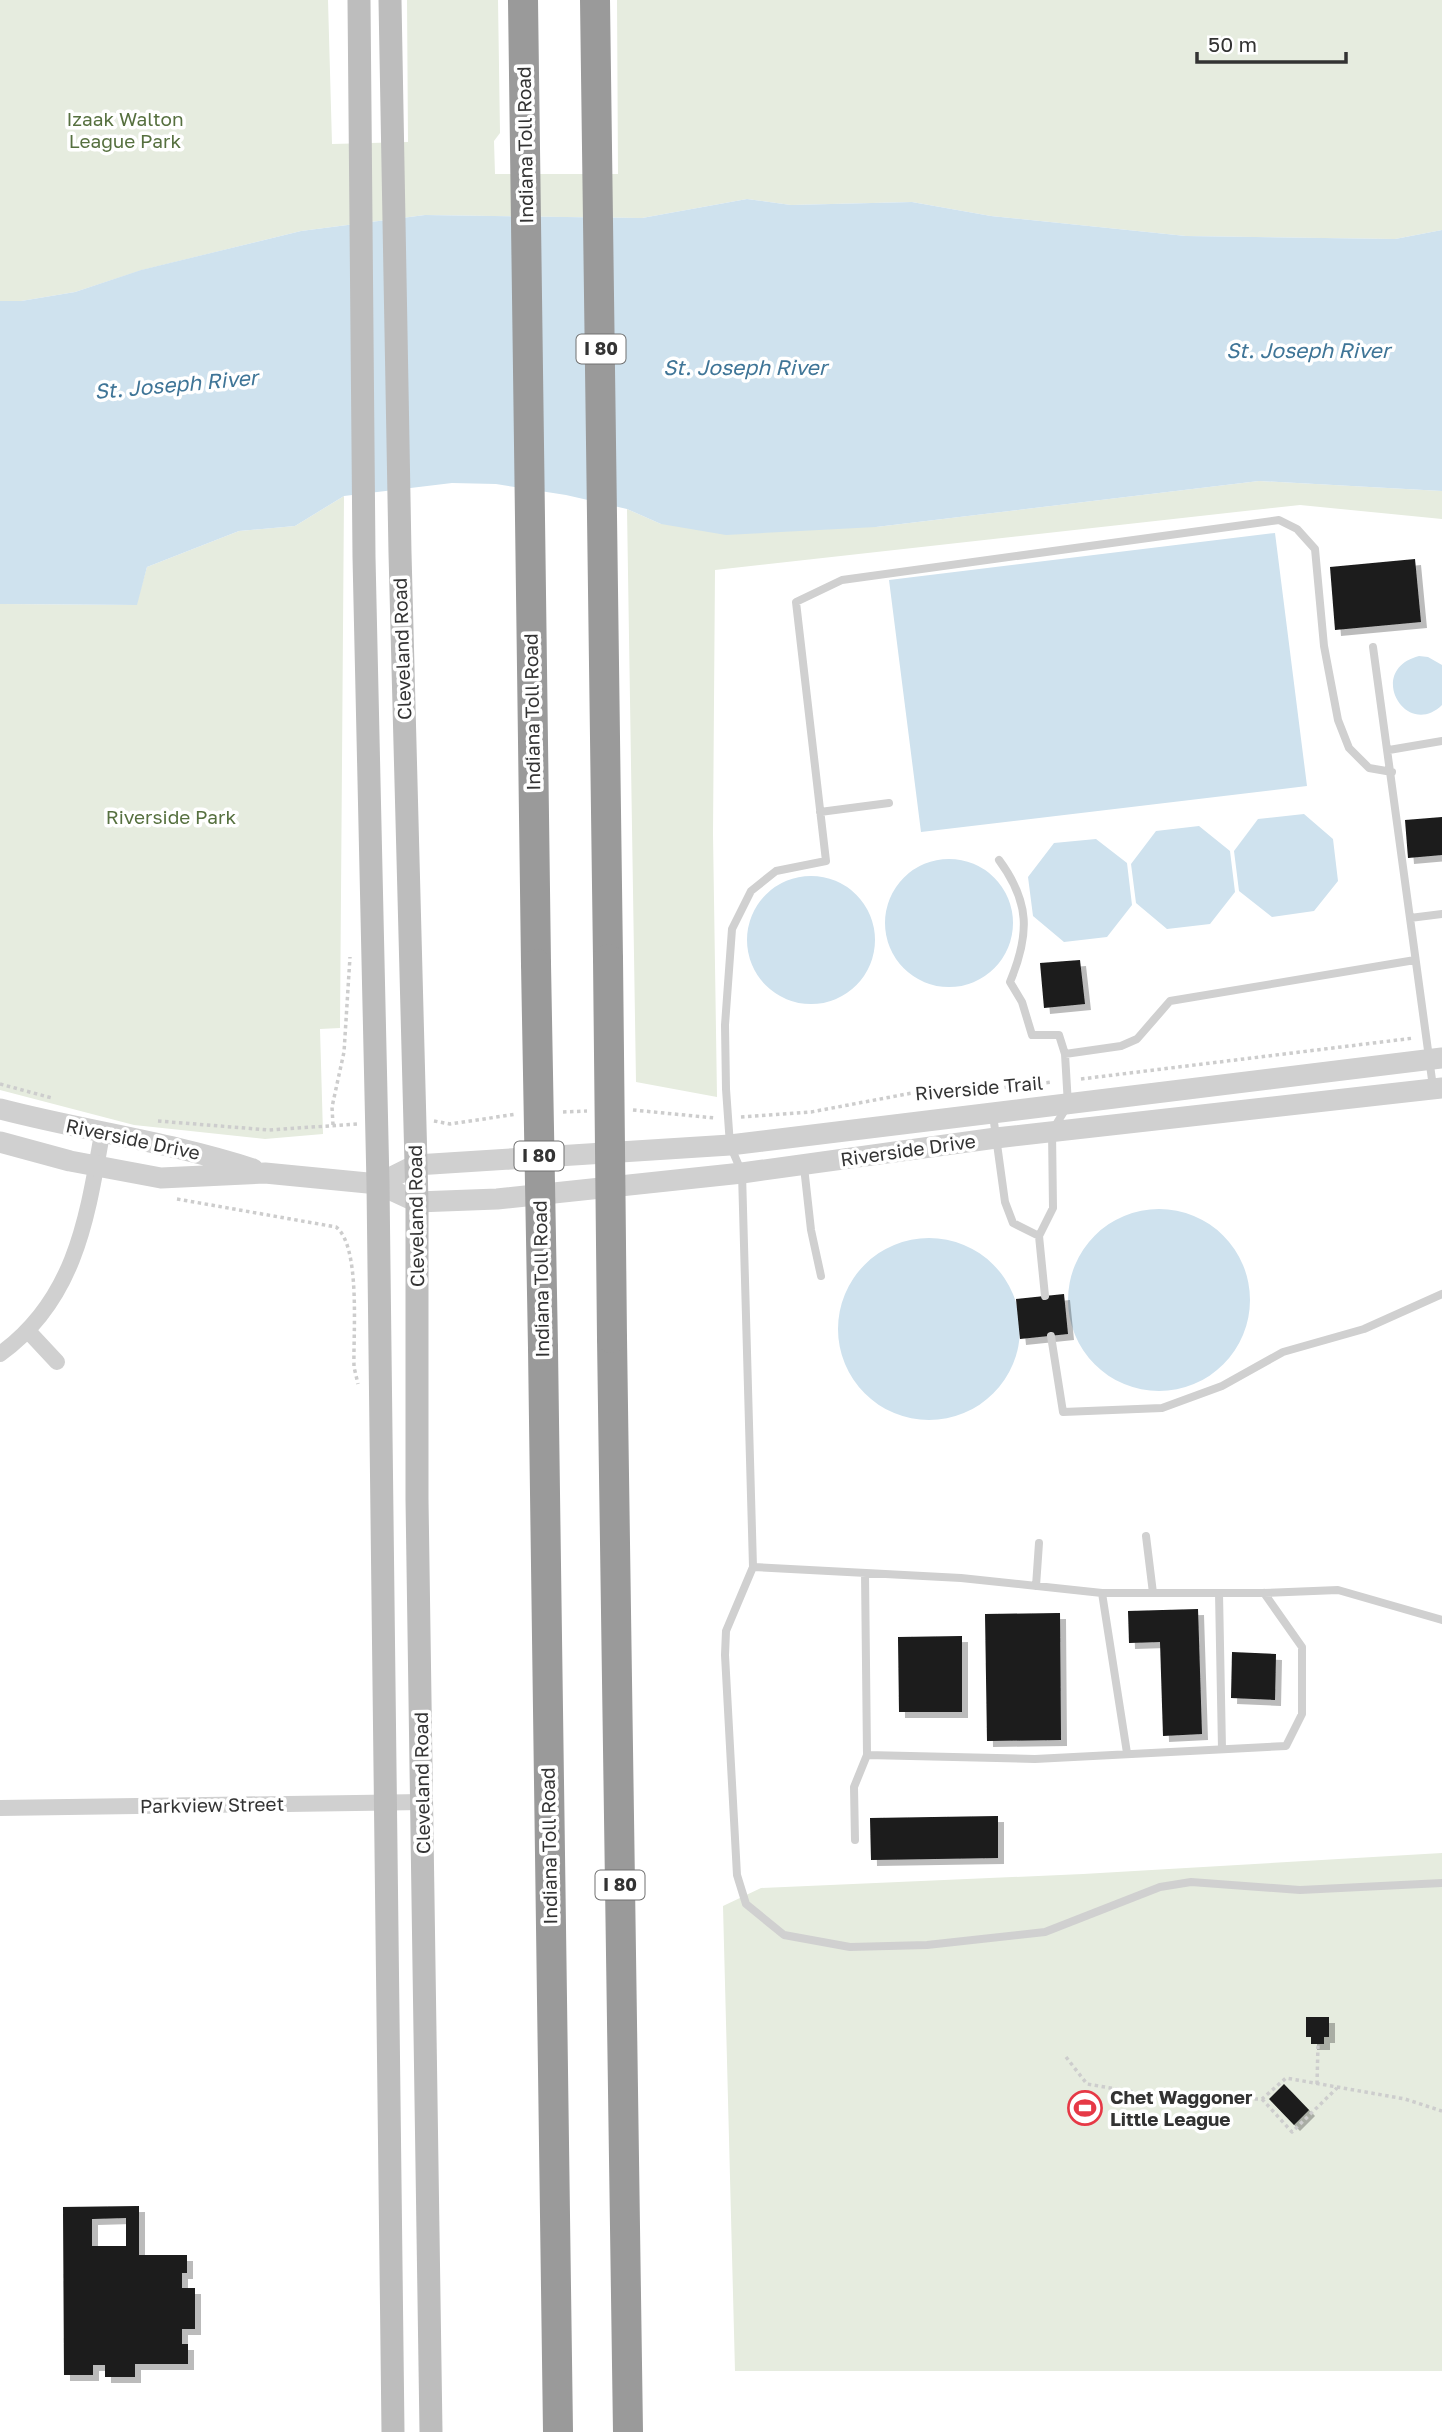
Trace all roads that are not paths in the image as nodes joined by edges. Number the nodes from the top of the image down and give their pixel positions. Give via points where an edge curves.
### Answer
1 (359, 0) edge
2 (390, 0) edge
3 (523, 0) edge
4 (595, 0) edge
5 (1373, 647) dead end
6 (1442, 741) edge
7 (1389, 750) junction
8 (1392, 772) junction
9 (889, 803) dead end
10 (820, 813) junction
11 (999, 860) dead end
12 (1442, 914) edge
13 (1410, 918) junction
14 (1415, 961) junction
15 (1065, 1054) junction
16 (1435, 1059) edge
17 (1438, 1088) edge
18 (1068, 1105) junction
19 (0, 1109) edge
20 (992, 1113) junction
21 (1052, 1131) junction
22 (102, 1134) junction
23 (996, 1138) junction
24 (0, 1142) edge
25 (730, 1145) junction
26 (804, 1164) junction
27 (416, 1165) junction
28 (96, 1166) junction
29 (265, 1173) junction
30 (742, 1173) junction
31 (378, 1184) junction
32 (417, 1202) junction
33 (1039, 1236) junction
34 (821, 1276) dead end
35 (1442, 1294) edge
36 (1045, 1296) dead end
37 (29, 1332) junction
38 (1051, 1336) dead end
39 (0, 1354) edge
40 (57, 1362) dead end
41 (1146, 1536) dead end
42 (1039, 1543) dead end
43 (753, 1567) junction
44 (865, 1573) junction
45 (1036, 1586) junction
46 (1102, 1593) junction
47 (1153, 1593) junction
48 (1219, 1593) junction
49 (1264, 1593) junction
50 (1442, 1620) edge
51 (1222, 1749) junction
52 (1127, 1754) junction
53 (867, 1755) junction
54 (384, 1802) junction
55 (423, 1802) junction
56 (0, 1808) edge
57 (855, 1840) dead end
58 (1442, 1883) edge
59 (393, 2432) edge
60 (431, 2432) edge
61 (558, 2432) edge
62 (628, 2432) edge

1 - 31 main road, Cleveland Road via 363,557
2 - 27 main road, Cleveland Road
3 - 61 highway, Indiana Toll Road / I 80, bridge
4 - 62 highway, I 80, bridge
5 - 7 lane
6 - 7 lane
7 - 8 lane
8 - 10 lane via 1369,768 1349,748 1338,720 1324,646 1315,549 1297,529 1279,520 842,580 796,602
8 - 13 lane
9 - 10 lane
10 - 25 lane via 826,862 776,871 751,891 732,929 725,1025
11 - 15 lane via 1016,884 1024,915 1022,954 1010,982 1023,1002 1032,1035 1059,1035
12 - 13 lane
13 - 14 lane
14 - 15 lane via 1170,1001 1137,1039 1121,1046
14 - 16 lane via 1424,1037
15 - 18 lane
16 - 17 lane
16 - 18 street, Riverside Drive
17 - 21 street, Riverside Drive
18 - 20 street, Riverside Drive
18 - 21 lane
19 - 22 street, Riverside Drive
20 - 23 lane
20 - 25 street, Riverside Drive
21 - 23 street, Riverside Drive
21 - 33 lane via 1052,1208
22 - 28 street
22 - 29 street, Riverside Drive via 204,1153
23 - 26 street, Riverside Drive
23 - 33 lane via 1005,1202 1013,1223
24 - 28 street, Riverside Drive
25 - 27 street, Riverside Drive
25 - 30 lane
26 - 30 street, Riverside Drive
26 - 34 lane
27 - 31 street, Riverside Drive
27 - 32 main road, Cleveland Road
28 - 29 street, Riverside Drive via 161,1178
28 - 37 street via 68,1273
29 - 31 street, Riverside Drive
30 - 32 street, Riverside Drive via 497,1199
30 - 43 lane
31 - 32 street, Riverside Drive
31 - 54 main road, Cleveland Road
32 - 55 main road, Cleveland Road
33 - 36 lane
35 - 38 lane via 1364,1329 1283,1352 1222,1386 1162,1408 1063,1412
37 - 39 street
37 - 40 street
41 - 47 lane
42 - 45 lane
43 - 44 lane
43 - 58 lane via 726,1631 737,1875 746,1905 783,1935 850,1947 927,1945 1045,1932 1160,1887 1191,1882 1300,1890
44 - 45 lane
44 - 53 lane
45 - 46 lane
46 - 47 lane
46 - 52 lane
47 - 48 lane
48 - 49 lane
48 - 51 lane
49 - 50 lane via 1338,1590
49 - 51 lane via 1302,1647 1302,1714 1286,1746
51 - 52 lane
52 - 53 lane via 1035,1759
53 - 57 lane via 854,1787
54 - 55 street, Parkview Street
54 - 56 street, Parkview Street
54 - 59 main road, Cleveland Road
55 - 60 main road, Cleveland Road

